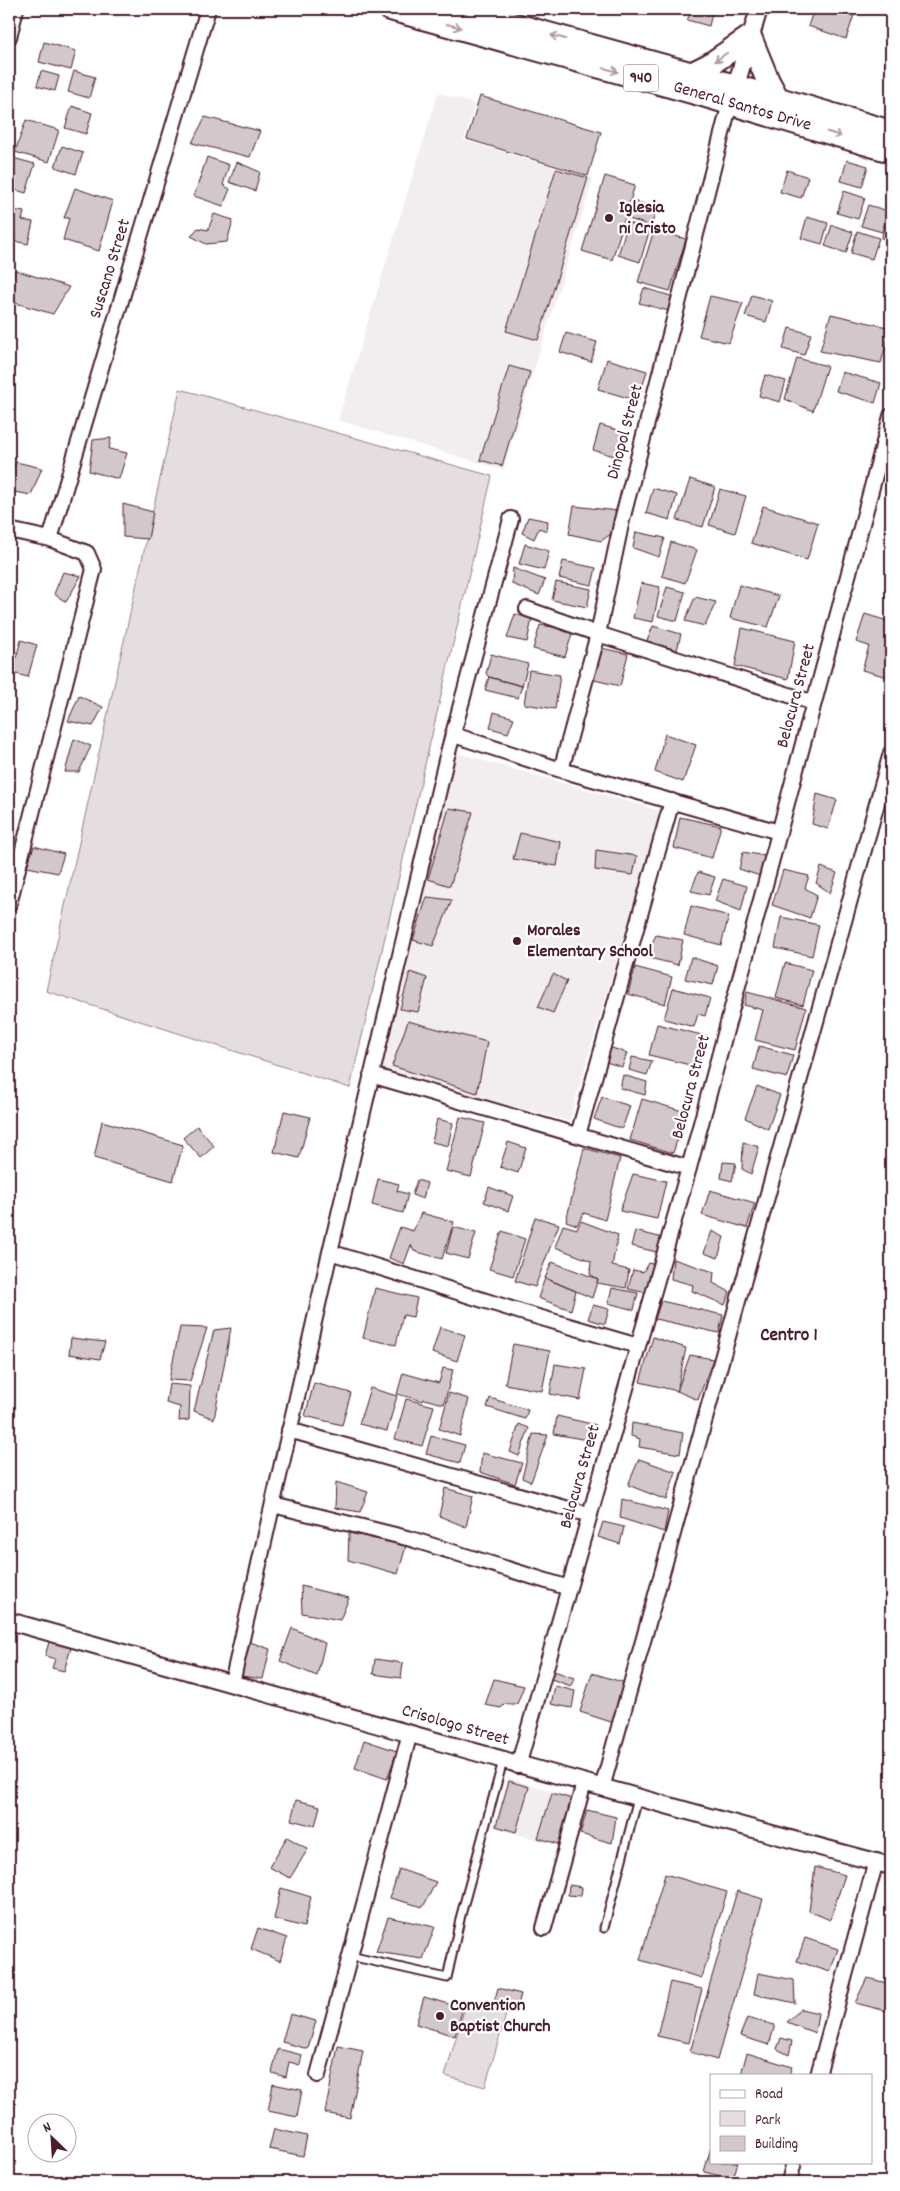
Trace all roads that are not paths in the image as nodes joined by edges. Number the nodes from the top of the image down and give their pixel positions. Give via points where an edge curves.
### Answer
1 (16, 9) edge
2 (208, 9) edge
3 (390, 9) edge
4 (458, 9) edge
5 (759, 9) edge
6 (9, 37) edge
7 (750, 37) junction
8 (692, 74) junction
9 (733, 95) junction
10 (778, 99) junction
11 (891, 132) edge
12 (891, 151) edge
13 (891, 416) edge
14 (511, 519) dead end
15 (9, 530) edge
16 (50, 539) junction
17 (527, 609) dead end
18 (598, 634) junction
19 (814, 703) junction
20 (454, 735) junction
21 (891, 753) edge
22 (561, 770) junction
23 (672, 801) junction
24 (779, 832) junction
25 (9, 904) edge
26 (371, 1075) junction
27 (578, 1135) junction
28 (689, 1168) junction
29 (330, 1252) junction
30 (638, 1346) junction
31 (289, 1430) junction
32 (272, 1505) junction
33 (590, 1515) junction
34 (569, 1588) junction
35 (9, 1622) edge
36 (232, 1683) junction
37 (410, 1733) junction
38 (511, 1763) junction
39 (584, 1784) junction
40 (602, 1788) junction
41 (638, 1798) junction
42 (883, 1864) edge
43 (544, 1928) dead end
44 (604, 1928) dead end
45 (350, 1956) junction
46 (818, 2074) edge
47 (318, 2075) dead end
48 (794, 2164) edge
49 (789, 2182) edge

1 - 6 street
2 - 16 street, Suscano Street
3 -> 9 highway, General Santos Drive / 940
8 -> 4 highway, General Santos Drive / 940
5 - 7 street
7 -> 8 highway
7 - 9 street
7 - 10 highway
8 - 9 highway, General Santos Drive / 940
9 - 10 highway, General Santos Drive / 940
9 -> 12 highway, General Santos Drive / 940
9 - 18 street, Dinopol Street via 622,520
10 - 11 highway, General Santos Drive / 940
13 - 19 street, Belocura Street
14 - 20 street via 478,634
15 - 16 street
16 - 25 street via 87,553 94,569
17 - 18 street
18 - 19 street
18 - 22 street, Dinopol Street
19 - 24 street, Belocura Street
20 - 22 street
20 - 26 street
21 - 40 street
22 - 23 street
23 - 24 street
23 - 27 street
24 - 28 street, Belocura Street
26 - 27 street
26 - 29 street
27 - 28 street
28 - 30 street, Belocura Street
29 - 30 street
29 - 31 street
30 - 33 street, Belocura Street
31 - 32 street
31 - 33 street
32 - 34 street via 411,1539
32 - 36 street
33 - 34 street, Belocura Street
34 - 38 street, Belocura Street
35 - 36 street, Crisologo Street
36 - 37 street, Crisologo Street
37 - 38 street, Crisologo Street
37 - 45 street
38 - 39 street, Crisologo Street
38 - 45 lane via 461,1915 448,1978
39 - 40 street, Crisologo Street
39 - 43 street
40 - 41 street, Crisologo Street
41 - 42 street, Crisologo Street
41 - 44 lane
42 - 46 street
45 - 47 street
48 - 49 street

